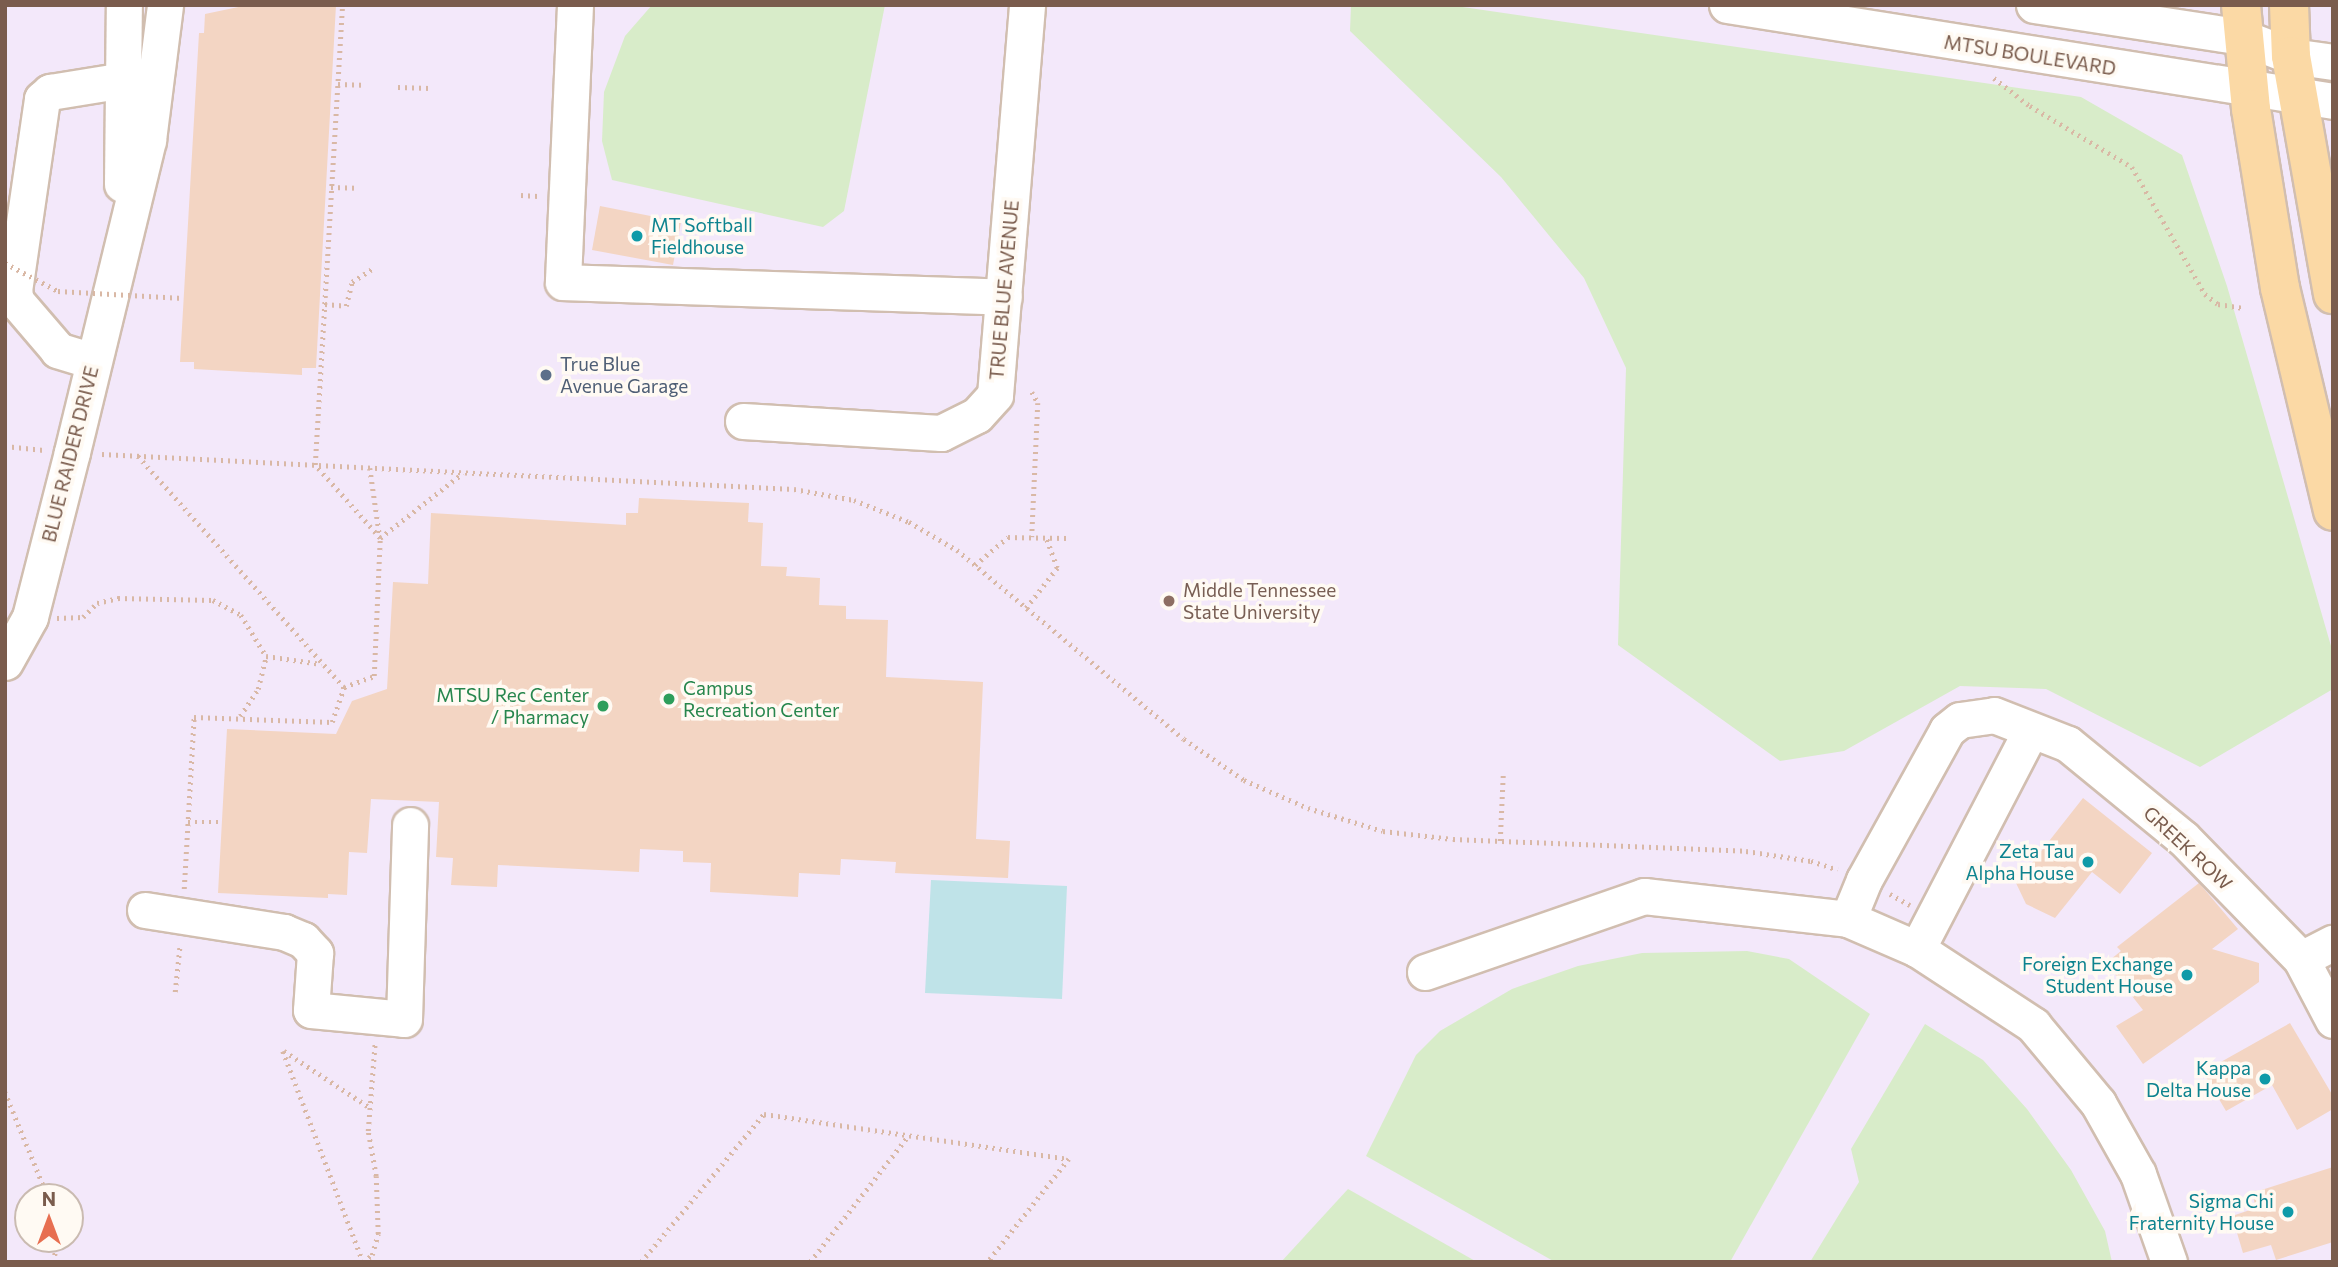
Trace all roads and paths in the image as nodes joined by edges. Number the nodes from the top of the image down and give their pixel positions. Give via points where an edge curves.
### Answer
1 (124, 5) edge
2 (165, 5) edge
3 (342, 5) edge
4 (575, 5) edge
5 (1027, 5) edge
6 (1727, 5) edge
7 (2034, 5) edge
8 (2289, 5) edge
9 (2242, 21) edge
10 (2291, 56) junction
11 (2333, 62) edge
12 (1991, 75) dead end
13 (124, 80) junction
14 (338, 84) junction
15 (362, 85) dead end
16 (398, 87) dead end
17 (430, 88) dead end
18 (2248, 89) junction
19 (2315, 98) edge
20 (331, 187) junction
21 (356, 188) dead end
22 (120, 240) junction
23 (5, 262) edge
24 (372, 270) dead end
25 (2333, 294) edge
26 (1004, 297) junction
27 (183, 298) dead end
28 (325, 304) junction
29 (2242, 308) dead end
30 (93, 361) junction
31 (1032, 392) dead end
32 (743, 421) dead end
33 (5, 446) edge
34 (51, 450) dead end
35 (92, 453) dead end
36 (137, 456) junction
37 (315, 465) junction
38 (370, 468) junction
39 (464, 473) junction
40 (2333, 511) edge
41 (1032, 537) junction
42 (380, 538) junction
43 (1046, 538) junction
44 (1068, 538) dead end
45 (975, 565) junction
46 (1026, 608) junction
47 (49, 619) dead end
48 (266, 656) junction
49 (5, 662) edge
50 (323, 664) junction
51 (344, 687) junction
52 (240, 717) junction
53 (2030, 732) junction
54 (1503, 774) dead end
55 (222, 821) dead end
56 (188, 822) junction
57 (410, 825) dead end
58 (1500, 841) junction
59 (1864, 880) junction
60 (183, 892) dead end
61 (145, 910) dead end
62 (1930, 916) junction
63 (1848, 919) junction
64 (2333, 943) edge
65 (1917, 949) junction
66 (180, 955) dead end
67 (2301, 959) junction
68 (1425, 972) dead end
69 (176, 992) dead end
70 (2333, 1020) edge
71 (376, 1035) dead end
72 (5, 1092) edge
73 (369, 1107) junction
74 (909, 1136) junction
75 (42, 1183) edge
76 (363, 1262) edge
77 (641, 1262) edge
78 (810, 1262) edge
79 (988, 1262) edge
80 (2169, 1262) edge

1 - 13 street, BLUE RAIDER DRIVE
2 - 22 street, BLUE RAIDER DRIVE via 148,140
3 - 14 path
4 - 26 street via 564,282
5 - 26 street, TRUE BLUE AVENUE
6 - 18 street, MTSU BOULEVARD
7 - 9 street
8 - 10 main road
9 - 10 street
9 - 18 main road
10 - 11 street
10 - 19 main road
12 - 29 path via 2030,106 2132,167 2205,294 2218,304
13 - 22 street, BLUE RAIDER DRIVE
13 - 30 street via 50,92 42,99 14,291 16,301 58,350
14 - 15 path
14 - 20 path
16 - 17 path
18 - 19 street, MTSU BOULEVARD
18 - 40 main road via 2280,288
19 - 25 main road
20 - 21 path
20 - 28 path
22 - 30 street, BLUE RAIDER DRIVE
23 - 27 path, bridge via 58,291
24 - 28 path via 352,282 346,306
26 - 32 street, TRUE BLUE AVENUE via 995,395 978,415 941,433
28 - 37 path
30 - 49 street, BLUE RAIDER DRIVE via 30,617
31 - 41 path via 1038,403
33 - 34 path
35 - 36 path
36 - 37 path
36 - 50 path
37 - 38 path
37 - 42 path
38 - 39 path
38 - 42 path
39 - 42 path
39 - 45 path via 794,489 853,500 909,522
41 - 43 path
41 - 45 path via 1008,537
42 - 51 path via 374,676
43 - 44 path
43 - 46 path via 1057,568
45 - 46 path
46 - 58 path via 1184,738 1244,780 1308,808 1383,831
47 - 48 path via 83,617 97,603 118,598 213,600 241,615
48 - 50 path
48 - 52 path via 257,689
50 - 51 path
51 - 52 path via 332,722
52 - 56 path via 194,717
53 - 59 street via 1994,715 1978,715 1947,730
53 - 62 street
53 - 67 street, GREEK ROW via 2068,744 2183,838
54 - 58 path
55 - 56 path
56 - 60 path
57 - 61 street via 404,1019 311,1010 315,953 293,936
58 - 59 path via 1746,850 1811,860
59 - 62 path
59 - 63 street
62 - 65 street
63 - 65 street
63 - 68 street via 1644,896
64 - 67 street
65 - 80 street via 2033,1025 2098,1103 2138,1174
66 - 69 path
67 - 70 street, GREEK ROW
71 - 73 path
72 - 75 path
73 - 76 path via 378,1234 372,1255
73 - 76 path via 283,1051
74 - 77 path via 764,1114
74 - 78 path
74 - 79 path via 1069,1159

